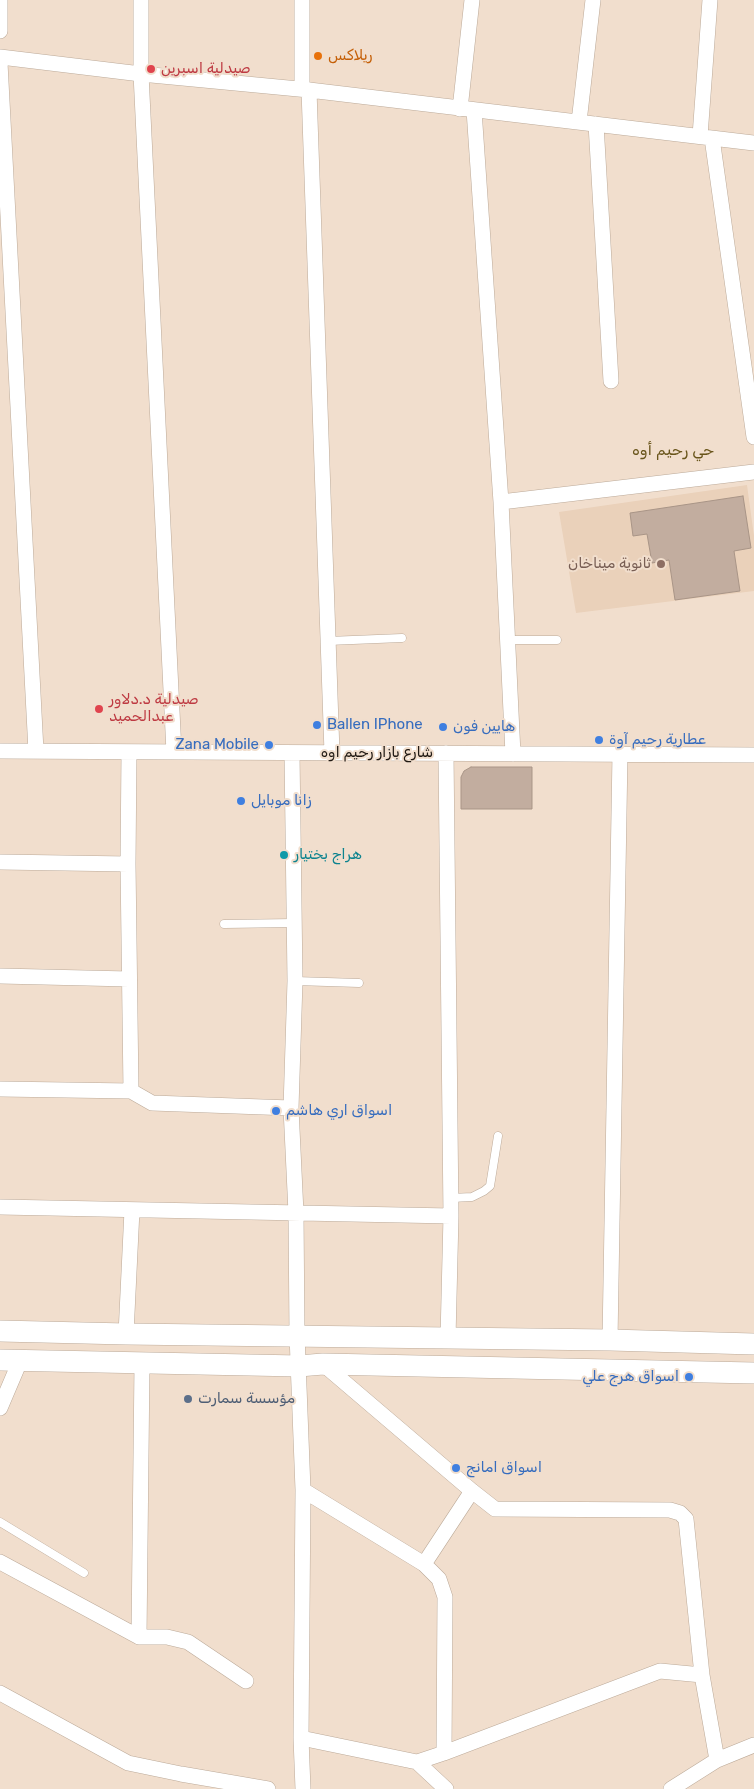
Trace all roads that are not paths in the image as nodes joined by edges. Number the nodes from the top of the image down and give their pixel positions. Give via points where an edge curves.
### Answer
1 (0, 0) edge
2 (141, 0) edge
3 (302, 0) edge
4 (472, 0) edge
5 (593, 0) edge
6 (710, 0) edge
7 (0, 31) edge
8 (0, 57) edge
9 (0, 63) edge
10 (141, 74) junction
11 (305, 89) junction
12 (467, 109) junction
13 (579, 122) junction
14 (596, 124) junction
15 (706, 137) junction
16 (754, 143) edge
17 (612, 381) dead end
18 (754, 437) edge
19 (754, 472) edge
20 (501, 502) junction
21 (402, 638) dead end
22 (508, 640) junction
23 (557, 640) dead end
24 (328, 641) junction
25 (0, 751) edge
26 (36, 751) junction
27 (129, 752) junction
28 (174, 752) junction
29 (292, 752) junction
30 (332, 753) junction
31 (446, 753) junction
32 (513, 754) junction
33 (620, 754) junction
34 (754, 755) edge
35 (0, 862) edge
36 (128, 864) junction
37 (294, 923) junction
38 (224, 924) dead end
39 (0, 976) edge
40 (129, 979) junction
41 (295, 981) junction
42 (359, 983) dead end
43 (0, 1088) edge
44 (131, 1091) junction
45 (291, 1108) junction
46 (498, 1136) dead end
47 (451, 1198) junction
48 (0, 1207) edge
49 (132, 1210) junction
50 (296, 1213) junction
51 (451, 1216) junction
52 (0, 1331) edge
53 (126, 1334) junction
54 (297, 1336) junction
55 (448, 1338) junction
56 (610, 1340) junction
57 (754, 1344) edge
58 (10, 1360) edge
59 (142, 1364) junction
60 (323, 1364) junction
61 (299, 1366) junction
62 (754, 1373) edge
63 (0, 1408) edge
64 (303, 1490) junction
65 (472, 1491) junction
66 (0, 1522) edge
67 (0, 1562) edge
68 (424, 1564) junction
69 (84, 1573) dead end
70 (139, 1636) junction
71 (702, 1675) junction
72 (246, 1681) dead end
73 (0, 1693) edge
74 (301, 1738) junction
75 (754, 1745) edge
76 (444, 1753) junction
77 (716, 1760) junction
78 (417, 1762) junction
79 (268, 1789) edge
80 (303, 1789) edge
81 (446, 1789) edge
82 (671, 1789) edge

1 - 7 street
2 - 10 street
3 - 11 street
4 - 12 street
5 - 13 street
6 - 15 street
8 - 10 street
9 - 26 street
10 - 11 street
10 - 28 street
11 - 12 street
11 - 24 street
12 - 13 street
12 - 20 street
13 - 14 street
14 - 15 street
14 - 17 street
15 - 16 street
15 - 18 street
19 - 20 street
20 - 22 street
21 - 24 lane
22 - 23 lane
22 - 32 street
24 - 30 street
25 - 26 street, شارع بازار رحيم اوه
26 - 27 street, شارع بازار رحيم اوه
27 - 28 street, شارع بازار رحيم اوه
27 - 36 street
28 - 29 street, شارع بازار رحيم اوه
29 - 30 street, شارع بازار رحيم اوه
29 - 37 street
30 - 31 street, شارع بازار رحيم اوه
31 - 32 street, شارع بازار رحيم اوه
31 - 47 street
32 - 33 street, شارع بازار رحيم اوه
33 - 34 street, شارع بازار رحيم اوه
33 - 56 street
35 - 36 street
36 - 40 street
37 - 38 lane
37 - 41 street
39 - 40 street
40 - 44 street
41 - 42 lane
41 - 45 street
43 - 44 street
44 - 45 street via 152,1103
45 - 50 street
46 - 47 lane via 490,1186 472,1198
47 - 51 street
48 - 49 street
49 - 50 street
49 - 53 street
50 - 51 street
50 - 54 street
51 - 55 street
52 - 53 street
53 - 54 street
54 - 55 street
54 - 61 street
55 - 56 street
56 - 57 street
58 - 59 street
58 - 63 street
59 - 61 street
59 - 70 street
60 - 61 street
60 - 62 street
60 - 65 street
61 - 64 street
64 - 68 street
64 - 74 street
65 - 68 street
65 - 71 street via 495,1509 670,1510 680,1513 686,1519
66 - 69 lane
67 - 70 street
68 - 76 street via 439,1579 445,1597
70 - 72 street via 188,1642
71 - 76 street via 660,1671
71 - 77 street
73 - 79 street via 128,1763
74 - 78 street
74 - 80 street
75 - 77 street
76 - 78 street
77 - 82 street
78 - 81 street

